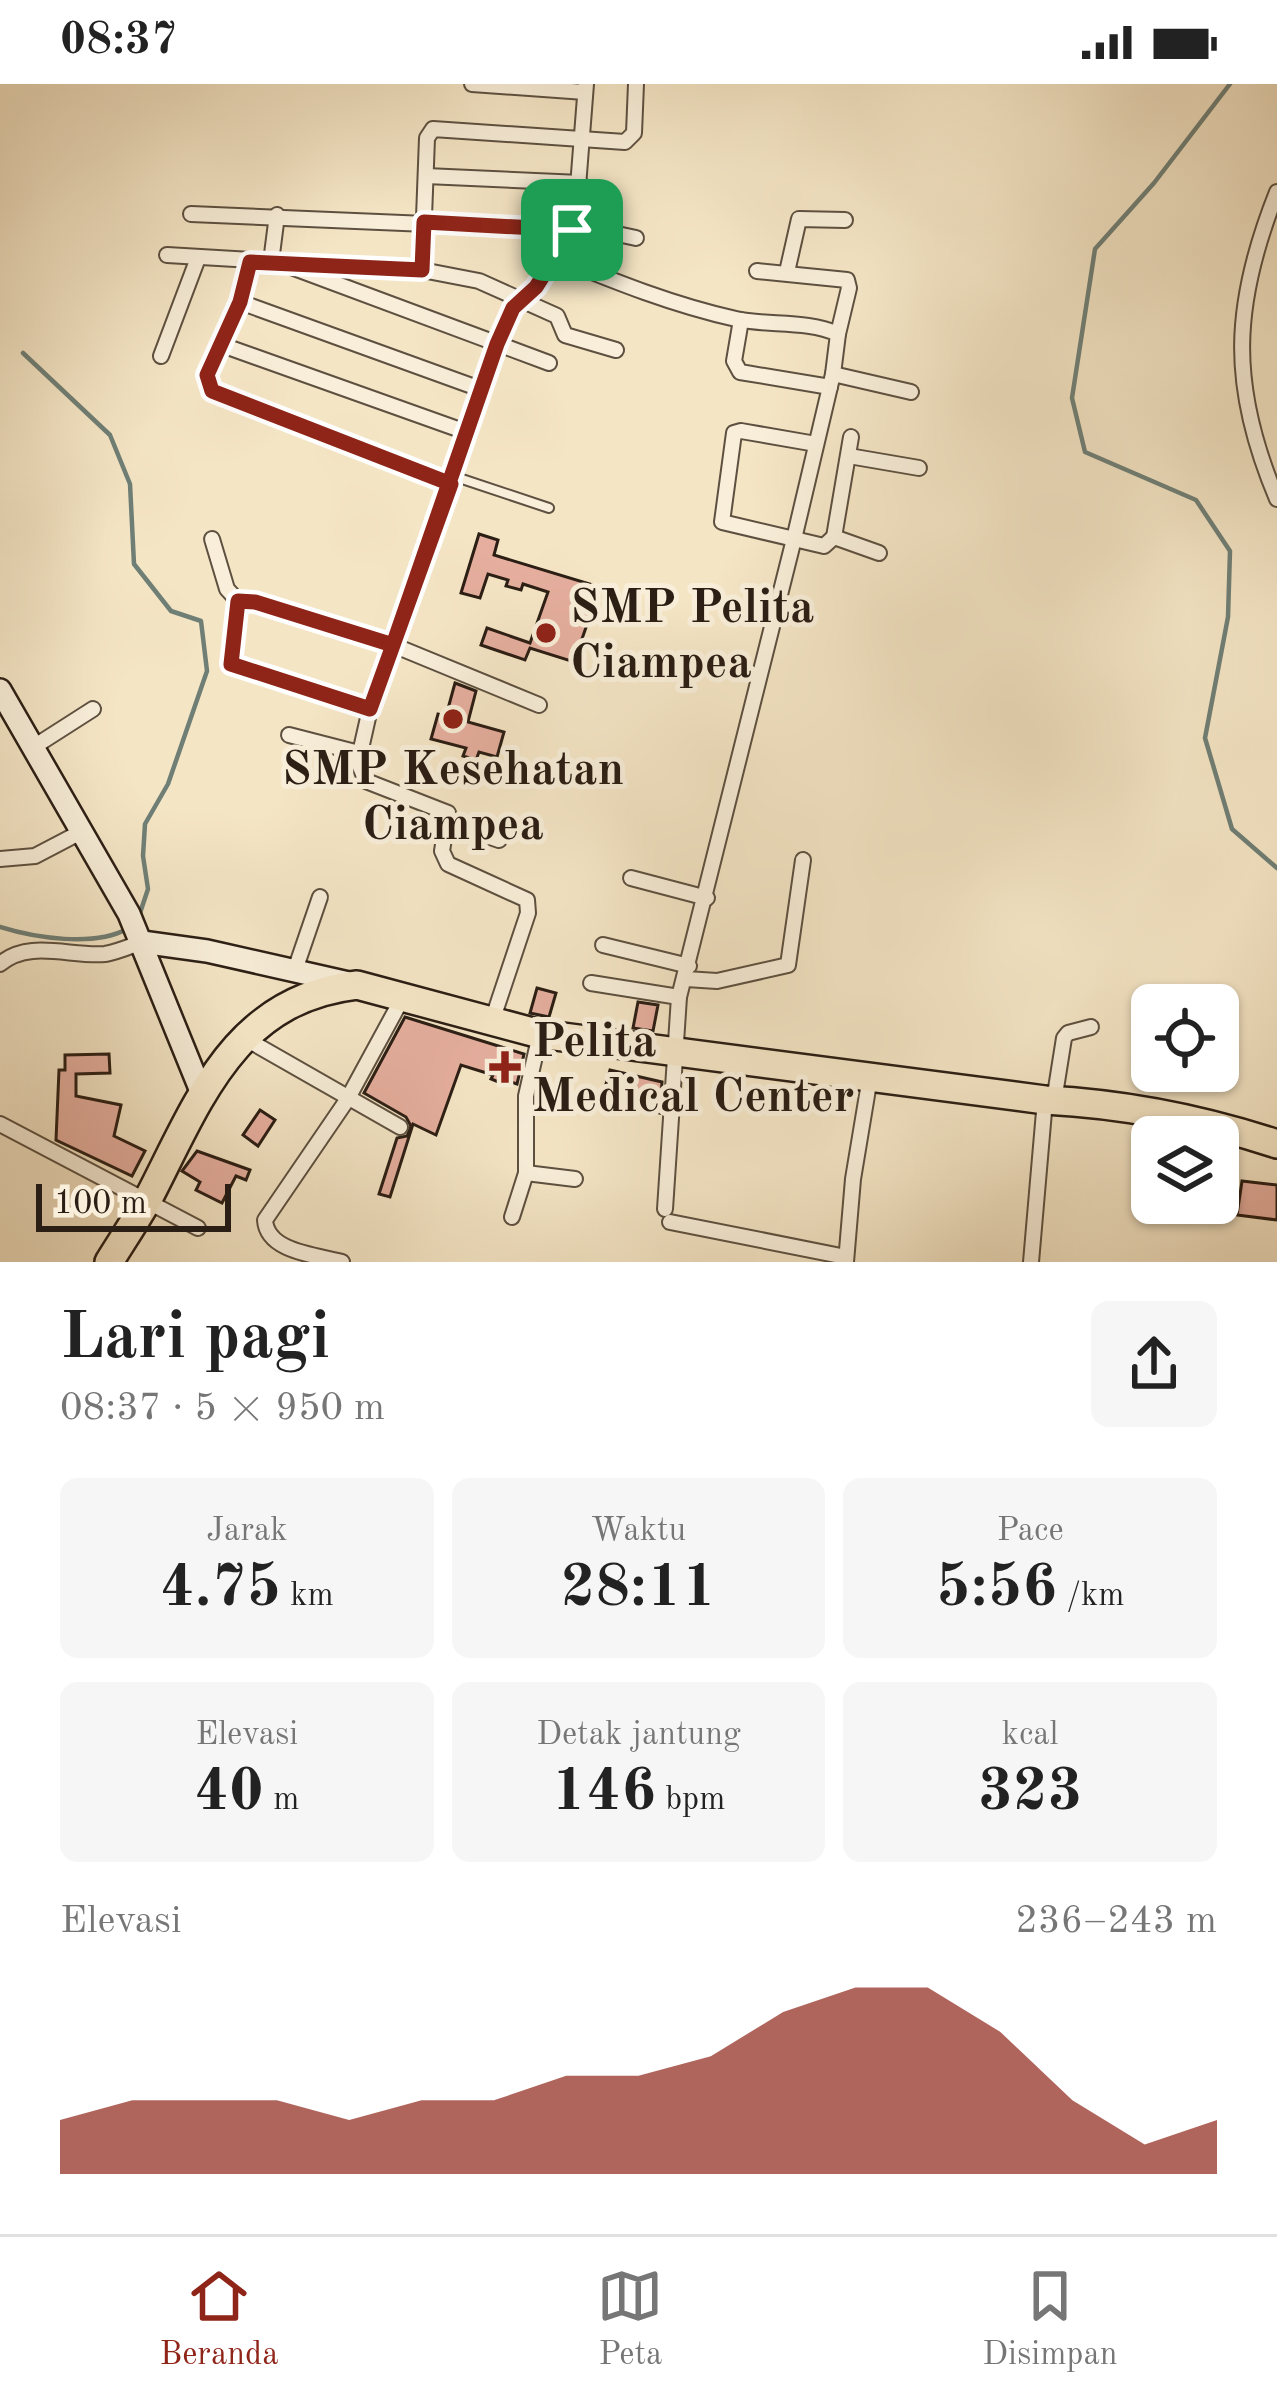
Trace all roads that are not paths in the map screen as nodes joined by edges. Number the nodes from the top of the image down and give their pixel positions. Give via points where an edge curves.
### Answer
1 (636, 84) edge
2 (472, 85) edge
3 (586, 88) edge
4 (584, 139) junction
5 (426, 176) junction
6 (580, 183) junction
7 (1277, 192) edge
8 (190, 214) dead end
9 (277, 215) junction
10 (845, 220) dead end
11 (424, 222) junction
12 (574, 228) junction
13 (636, 238) dead end
14 (167, 255) dead end
15 (198, 258) junction
16 (557, 258) junction
17 (250, 262) junction
18 (278, 263) junction
19 (422, 270) junction
20 (757, 271) dead end
21 (787, 272) junction
22 (521, 299) junction
23 (240, 302) junction
24 (741, 320) junction
25 (838, 334) junction
26 (497, 344) junction
27 (222, 345) junction
28 (616, 350) dead end
29 (161, 356) dead end
30 (549, 363) dead end
31 (831, 381) junction
32 (483, 390) junction
33 (911, 392) dead end
34 (463, 431) junction
35 (851, 437) dead end
36 (816, 444) junction
37 (849, 456) junction
38 (919, 468) dead end
39 (452, 480) junction
40 (1277, 499) edge
41 (549, 508) dead end
42 (833, 538) junction
43 (212, 539) dead end
44 (794, 539) junction
45 (879, 553) dead end
46 (238, 601) junction
47 (393, 645) junction
48 (0, 690) edge
49 (539, 704) dead end
50 (93, 709) dead end
51 (370, 709) junction
52 (289, 735) dead end
53 (32, 748) junction
54 (359, 752) junction
55 (449, 823) junction
56 (79, 833) junction
57 (499, 840) dead end
58 (4, 859) edge
59 (803, 860) dead end
60 (631, 878) dead end
61 (320, 897) dead end
62 (707, 898) junction
63 (142, 942) junction
64 (604, 946) dead end
65 (0, 964) edge
66 (295, 970) junction
67 (688, 972) junction
68 (591, 983) dead end
69 (357, 985) junction
70 (403, 997) junction
71 (679, 997) junction
72 (491, 1024) junction
73 (1091, 1027) dead end
74 (540, 1034) junction
75 (246, 1039) junction
76 (677, 1053) junction
77 (870, 1077) junction
78 (201, 1090) junction
79 (347, 1100) junction
80 (1050, 1101) junction
81 (0, 1124) edge
82 (400, 1127) dead end
83 (1277, 1144) edge
84 (526, 1172) junction
85 (574, 1178) dead end
86 (146, 1202) junction
87 (512, 1217) dead end
88 (198, 1228) dead end
89 (846, 1260) edge
90 (109, 1262) edge
91 (342, 1262) edge
92 (1031, 1262) edge

1 - 4 street via 631,139
2 - 3 street
3 - 4 street
4 - 5 street via 433,129
4 - 6 street
5 - 6 street
5 - 11 street
6 - 12 street
7 - 40 street via 1248,274 1242,366 1259,455
8 - 9 street
9 - 11 street
9 - 18 street
10 - 21 street via 800,219
11 - 12 street
11 - 19 street
12 - 13 street
12 - 16 street
14 - 15 street
15 - 17 street
15 - 29 street
16 - 22 street
16 - 24 street via 666,302
17 - 18 street
17 - 23 street
18 - 19 street
18 - 26 street
19 - 22 street
20 - 21 street
21 - 25 street via 847,280
22 - 26 street
22 - 28 street via 560,318 565,335
23 - 27 street
23 - 32 street
24 - 25 street
24 - 31 street via 734,361 740,372
25 - 31 street
26 - 30 street
26 - 32 street
27 - 34 street
27 - 39 street via 207,375 212,391
31 - 33 street
31 - 36 street
32 - 34 street
34 - 39 street
35 - 37 street
36 - 44 street
36 - 44 street via 734,434 722,522
37 - 38 street
37 - 42 street
39 - 41 lane
39 - 47 street
42 - 44 street via 826,546
42 - 45 street
43 - 46 street
44 - 62 street
46 - 47 street
46 - 51 street via 231,664
47 - 49 street
47 - 51 street
48 - 53 main road
50 - 53 street
51 - 54 street
52 - 54 street
53 - 56 main road
54 - 55 street via 366,781 445,810
55 - 57 street
55 - 72 street via 444,860 529,905
56 - 58 street via 35,856
56 - 63 main road
59 - 67 street via 788,965 727,980
60 - 62 street
61 - 66 street
62 - 67 street
63 - 65 street via 107,954 31,950
63 - 66 main road
63 - 78 main road
64 - 67 street
66 - 69 main road
67 - 71 street
68 - 71 street
69 - 70 highway
69 - 75 highway via 301,998
70 - 72 highway
70 - 79 street
71 - 76 street
72 - 74 highway
73 - 80 street via 1064,1039
74 - 76 highway
74 - 84 street via 526,1096
75 - 78 highway
75 - 79 street
76 - 77 highway
76 - 89 street via 668,1215
77 - 80 highway
77 - 89 street
78 - 86 highway
79 - 82 street
79 - 91 street via 269,1211 265,1229 274,1243
80 - 83 highway via 1169,1114
80 - 92 street
81 - 86 street
84 - 85 street
84 - 87 street
86 - 88 street
86 - 90 highway

